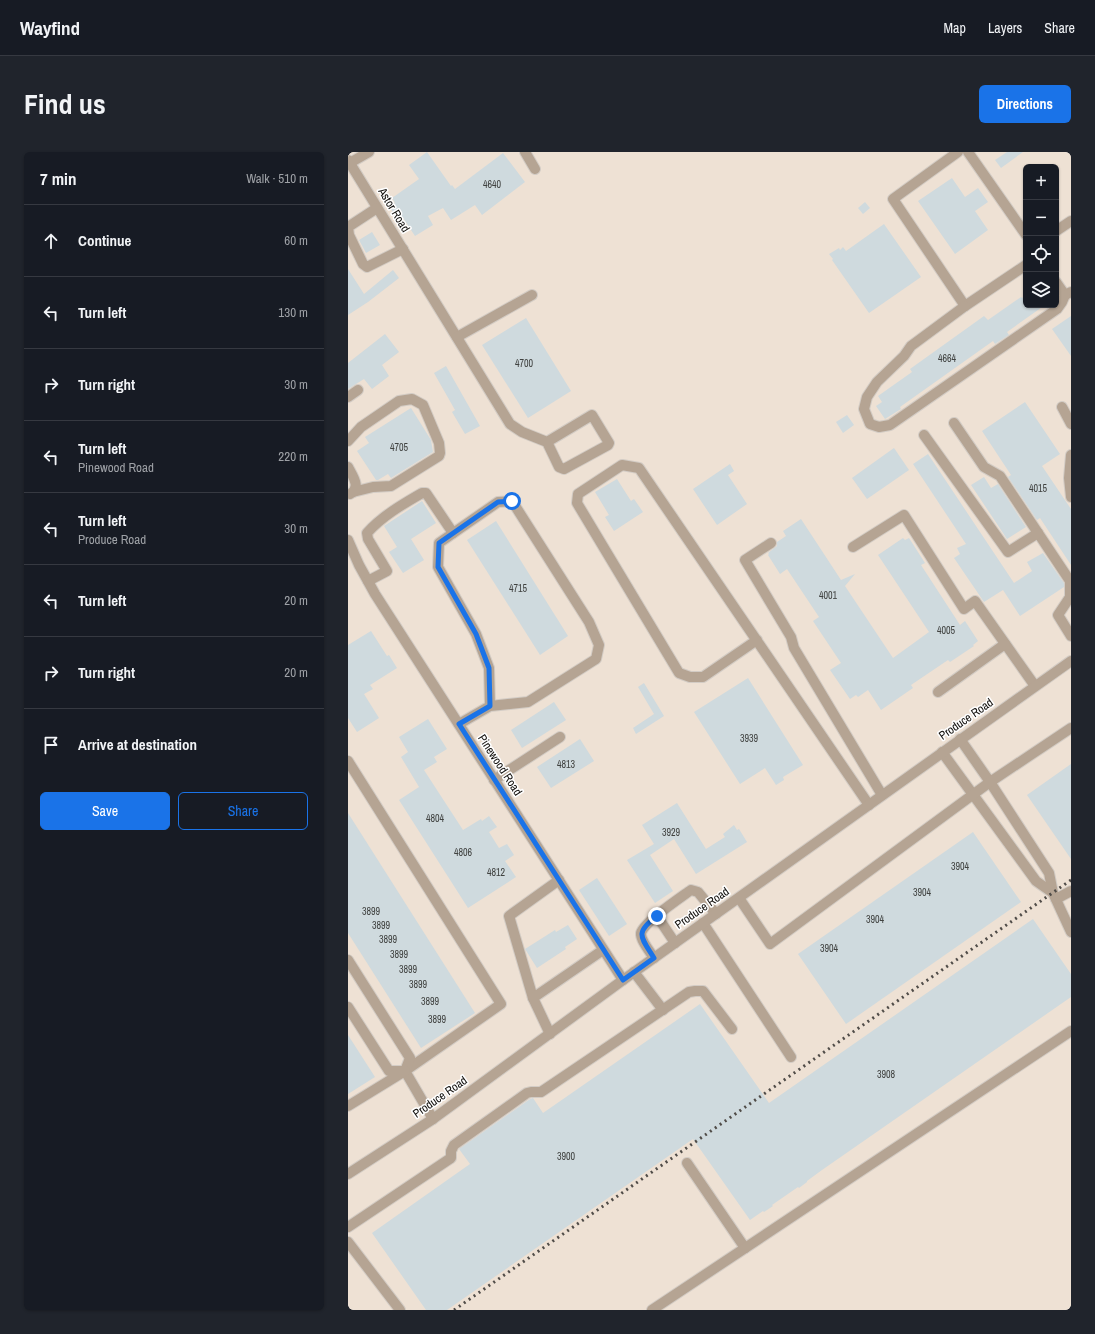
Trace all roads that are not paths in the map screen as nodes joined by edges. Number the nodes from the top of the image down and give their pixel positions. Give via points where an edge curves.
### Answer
1 (369, 152) edge
2 (525, 152) edge
3 (958, 152) edge
4 (968, 152) edge
5 (349, 162) edge
6 (535, 169) dead end
7 (377, 208) junction
8 (1071, 221) edge
9 (1059, 229) edge
10 (1023, 231) edge
11 (402, 249) junction
12 (1023, 267) edge
13 (1059, 285) edge
14 (1068, 294) edge
15 (532, 295) dead end
16 (964, 306) junction
17 (457, 337) junction
18 (358, 390) dead end
19 (348, 397) edge
20 (1062, 406) dead end
21 (954, 423) dead end
22 (1071, 424) edge
23 (924, 435) dead end
24 (348, 441) edge
25 (546, 442) junction
26 (1071, 455) edge
27 (348, 467) edge
28 (1070, 480) edge
29 (351, 494) edge
30 (1071, 497) edge
31 (453, 533) junction
32 (1038, 533) junction
33 (348, 540) edge
34 (771, 543) dead end
35 (854, 547) dead end
36 (368, 581) junction
37 (1071, 636) edge
38 (757, 640) junction
39 (1005, 644) junction
40 (1071, 661) edge
41 (1035, 686) junction
42 (938, 692) dead end
43 (490, 706) junction
44 (459, 724) junction
45 (1071, 728) edge
46 (560, 737) dead end
47 (960, 739) junction
48 (942, 752) junction
49 (348, 761) edge
50 (494, 780) junction
51 (990, 782) junction
52 (882, 795) junction
53 (973, 795) junction
54 (869, 804) junction
55 (1028, 841) junction
56 (1014, 850) junction
57 (559, 880) junction
58 (1071, 891) edge
59 (1054, 896) junction
60 (738, 898) junction
61 (716, 914) junction
62 (657, 916) junction
63 (703, 923) junction
64 (1071, 932) edge
65 (675, 943) junction
66 (603, 950) junction
67 (654, 958) junction
68 (348, 960) edge
69 (634, 972) junction
70 (623, 980) junction
71 (534, 998) junction
72 (348, 1007) edge
73 (663, 1010) junction
74 (732, 1029) dead end
75 (1071, 1031) edge
76 (550, 1034) junction
77 (791, 1058) dead end
78 (405, 1071) junction
79 (348, 1106) edge
80 (433, 1119) junction
81 (687, 1163) dead end
82 (348, 1174) edge
83 (348, 1227) edge
84 (348, 1242) edge
85 (745, 1248) junction
86 (400, 1310) edge
87 (652, 1310) edge

1 - 5 street
2 - 6 street
3 - 16 street via 893,198
4 - 10 street
5 - 7 street, Astor Road
7 - 11 street, Astor Road
7 - 11 street via 348,227 349,236 363,264 366,267
8 - 9 street
11 - 17 street, Astor Road
12 - 16 street
13 - 14 street
14 - 16 street via 1057,309 890,425 879,427 870,424 864,409 867,397 877,382 911,346
15 - 17 street
17 - 25 street, Astor Road via 510,424
18 - 19 street
20 - 22 street
21 - 32 street via 984,467 1000,476
23 - 32 street via 1008,552
24 - 29 street via 360,427 399,401 412,399 423,405 441,449 438,456 391,486 374,487
25 - 25 street via 592,415 608,445 564,469 559,467
26 - 28 street
27 - 29 street via 356,481 356,488
28 - 30 street
31 - 36 street via 426,493 422,493 398,507 368,533 368,539 387,571
31 - 43 street via 439,543 438,567 476,634 489,668
31 - 43 street via 498,502 512,501 589,622 598,645 596,659 528,702
32 - 37 street via 1070,581 1070,597 1058,615
33 - 36 street, Pinewood Road
34 - 52 street via 745,560
35 - 39 street via 904,515 964,609 975,601
36 - 44 street, Pinewood Road
38 - 38 street via 639,468 622,465 578,494 577,504 679,673 690,677 704,677
38 - 54 street
39 - 41 street
39 - 42 street
40 - 41 street, Produce Road
41 - 47 street, Produce Road
43 - 44 street
44 - 50 street, Pinewood Road
45 - 51 street
46 - 50 street
47 - 48 street, Produce Road
47 - 51 street
48 - 52 street, Produce Road
48 - 53 street
49 - 78 street via 500,1004
50 - 57 street, Pinewood Road
51 - 53 street
51 - 55 street
52 - 54 street, Produce Road
53 - 56 street
53 - 60 street via 770,944
54 - 60 street, Produce Road
55 - 56 street
55 - 59 street via 1049,873
56 - 59 street via 1036,881
57 - 66 street, Pinewood Road
57 - 71 street via 509,916
58 - 59 street
59 - 64 street
60 - 61 street, Produce Road
61 - 62 street via 698,892 691,890
61 - 63 street, Produce Road
62 - 65 street
62 - 67 street via 641,933
63 - 65 street, Produce Road
63 - 77 street
65 - 67 street, Produce Road
66 - 70 street, Pinewood Road
66 - 71 street
67 - 69 street, Produce Road
68 - 78 street via 410,1058
69 - 70 street, Produce Road
69 - 73 street
70 - 76 street, Produce Road
71 - 76 street
72 - 78 street via 389,1071
73 - 74 street via 689,992 703,992
73 - 83 street via 541,1092 527,1093 454,1145 451,1158
75 - 85 street
76 - 80 street, Produce Road
78 - 79 street
78 - 80 street
80 - 82 street, Produce Road
81 - 85 street
84 - 86 street
85 - 87 street

